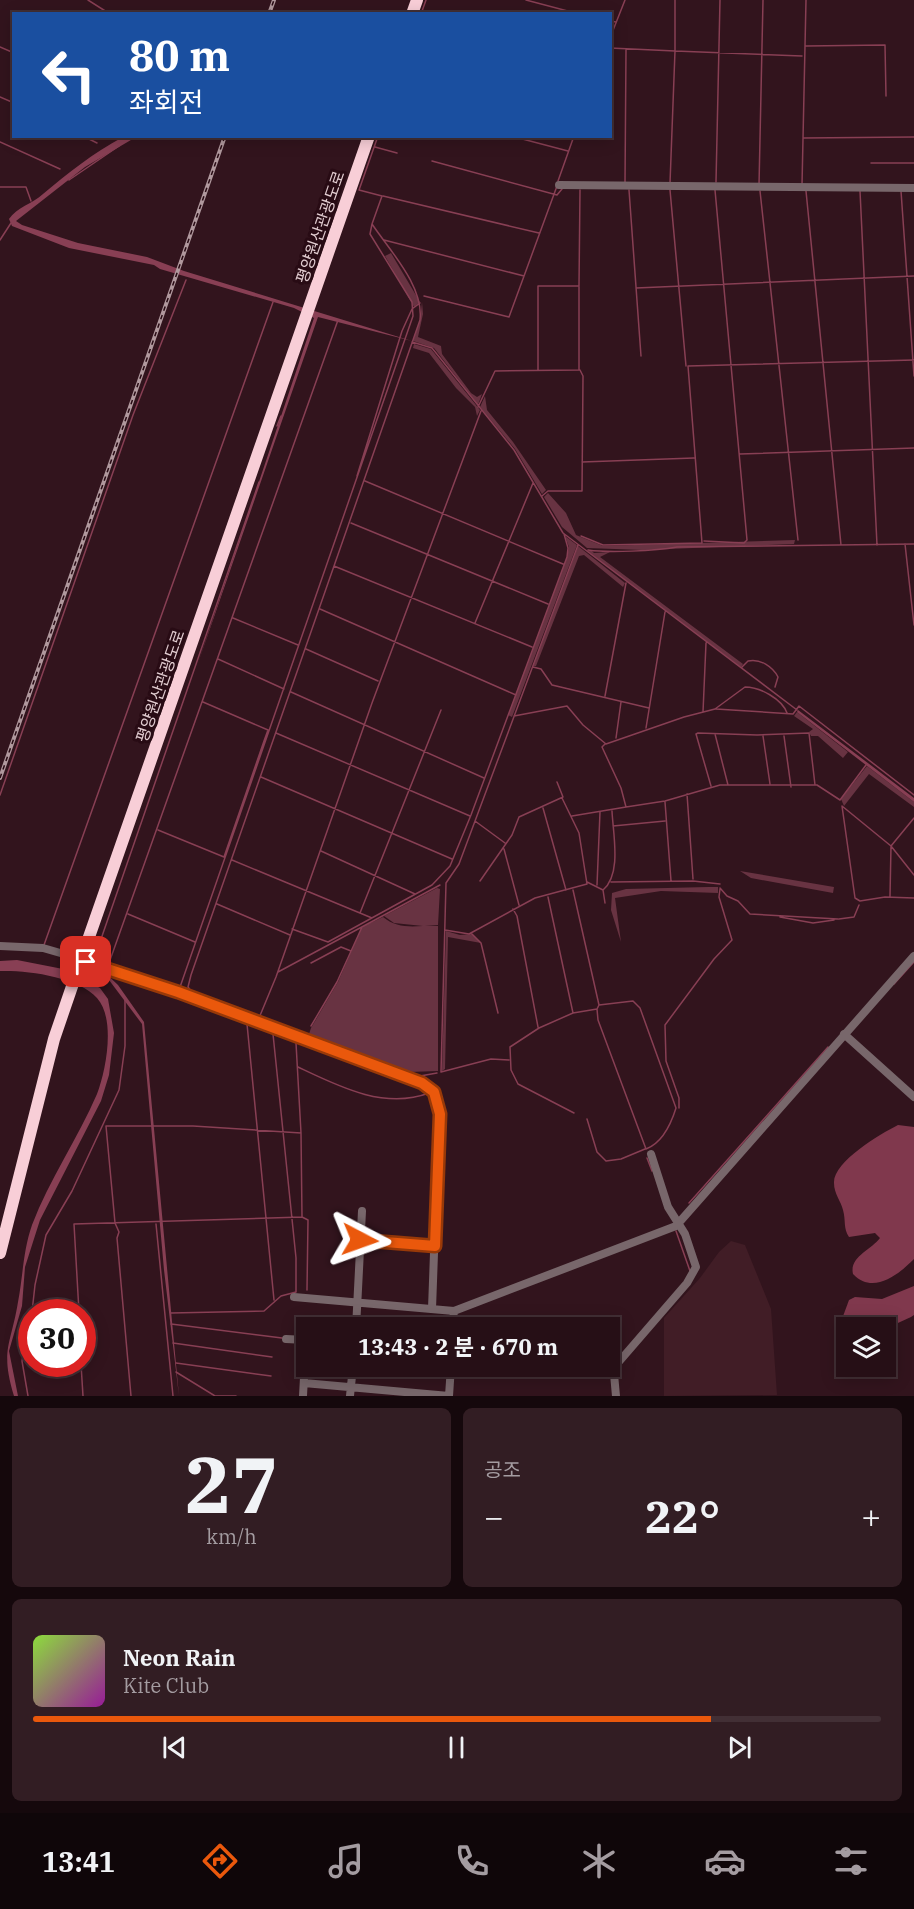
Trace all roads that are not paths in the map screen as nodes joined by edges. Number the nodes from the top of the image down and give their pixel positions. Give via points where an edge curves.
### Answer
1 (362, 138) edge
2 (368, 138) edge
3 (559, 185) dead end
4 (914, 188) edge
5 (308, 303) junction
6 (0, 946) edge
7 (914, 956) edge
8 (68, 986) junction
9 (844, 1035) junction
10 (914, 1097) edge
11 (651, 1154) dead end
12 (362, 1211) dead end
13 (0, 1219) edge
14 (679, 1224) junction
15 (360, 1240) junction
16 (435, 1246) junction
17 (0, 1252) edge
18 (294, 1297) dead end
19 (358, 1302) junction
20 (432, 1309) junction
21 (454, 1311) junction
22 (357, 1317) edge
23 (454, 1317) edge
24 (286, 1339) dead end
25 (352, 1377) edge
26 (450, 1377) edge
27 (304, 1383) junction
28 (351, 1387) junction
29 (303, 1396) edge
30 (350, 1396) edge
31 (449, 1396) edge
32 (616, 1396) edge

1 - 5 highway
2 - 5 highway, 평양원산관광도로
3 - 4 street
5 - 8 highway, 평양원산관광도로
6 - 16 street via 43,948 102,965 429,1087 437,1098 440,1114
7 - 9 street
8 - 13 highway via 28,1109
8 - 17 highway, 평양원산관광도로
9 - 10 street
9 - 14 street
11 - 14 street via 668,1207
12 - 15 street
14 - 21 street
14 - 32 street via 695,1273 618,1364
15 - 16 street
15 - 19 street
16 - 20 street
18 - 19 street
19 - 20 street
19 - 22 street
20 - 21 street
21 - 23 street
24 - 27 street via 306,1340
25 - 28 street
26 - 31 street
27 - 28 street
27 - 29 street
28 - 30 street
28 - 31 street

